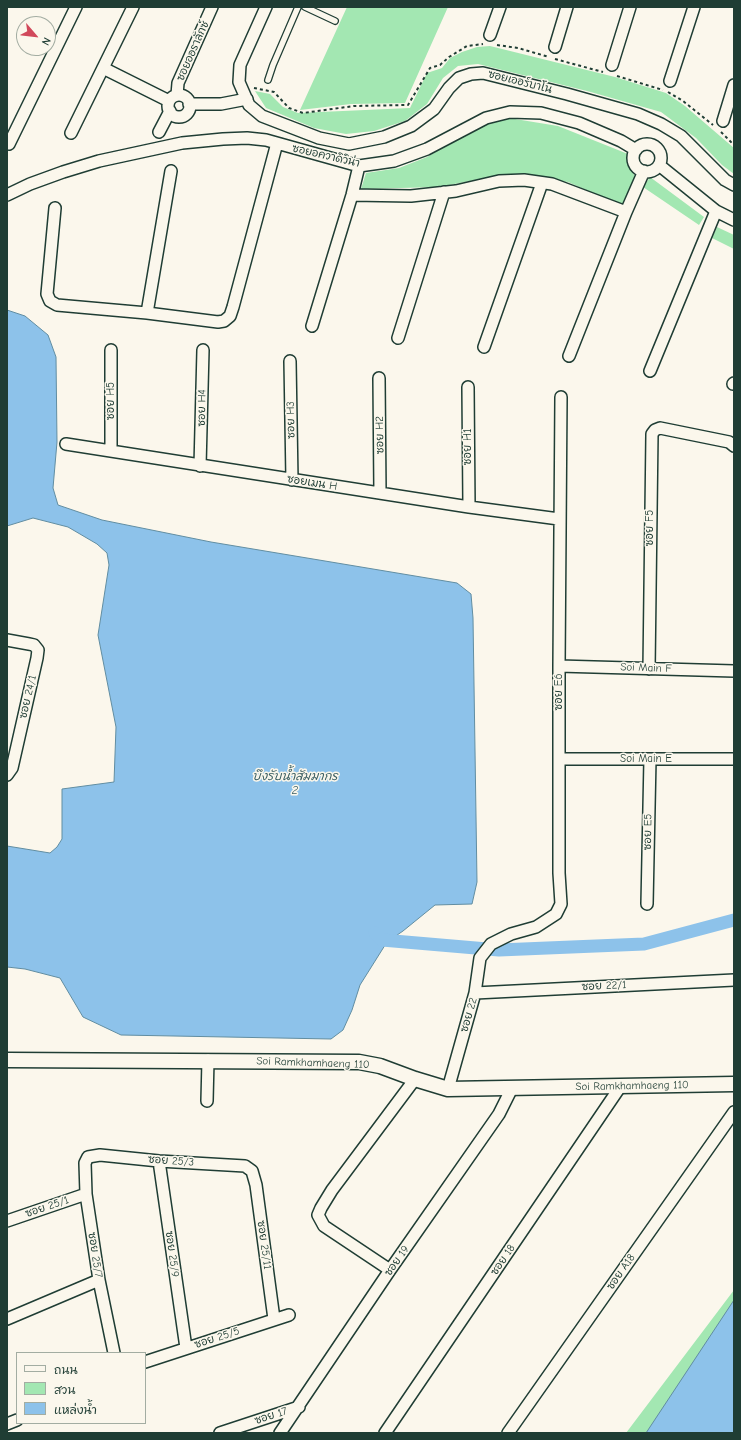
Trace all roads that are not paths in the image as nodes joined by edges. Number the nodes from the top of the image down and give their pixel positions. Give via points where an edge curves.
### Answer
1 (76, 7) edge
2 (133, 7) edge
3 (212, 7) edge
4 (266, 7) edge
5 (298, 7) edge
6 (304, 7) edge
7 (500, 7) edge
8 (567, 7) edge
9 (630, 7) edge
10 (694, 7) edge
11 (335, 21) dead end
12 (490, 35) dead end
13 (555, 47) dead end
14 (612, 65) dead end
15 (103, 68) junction
16 (268, 80) dead end
17 (670, 81) dead end
18 (734, 85) edge
19 (247, 99) junction
20 (172, 103) junction
21 (190, 104) junction
22 (723, 121) dead end
23 (159, 132) dead end
24 (71, 133) dead end
25 (7, 143) edge
26 (277, 143) junction
27 (636, 150) junction
28 (659, 165) junction
29 (359, 166) junction
30 (171, 171) dead end
31 (644, 171) junction
32 (542, 183) junction
33 (734, 185) edge
34 (444, 192) junction
35 (7, 195) edge
36 (352, 195) junction
37 (55, 208) dead end
38 (716, 211) junction
39 (626, 212) junction
40 (734, 220) edge
41 (147, 313) junction
42 (312, 326) dead end
43 (398, 338) dead end
44 (484, 347) dead end
45 (111, 350) dead end
46 (203, 350) dead end
47 (569, 356) dead end
48 (290, 361) dead end
49 (650, 371) dead end
50 (379, 378) dead end
51 (468, 387) dead end
52 (561, 397) dead end
53 (66, 444) dead end
54 (734, 446) edge
55 (111, 452) junction
56 (200, 466) junction
57 (292, 480) junction
58 (380, 493) junction
59 (469, 507) junction
60 (559, 519) junction
61 (7, 640) edge
62 (559, 666) junction
63 (649, 669) junction
64 (734, 671) edge
65 (559, 759) junction
66 (650, 759) junction
67 (734, 759) edge
68 (7, 775) edge
69 (647, 904) dead end
70 (491, 944) joint
71 (734, 980) edge
72 (475, 993) junction
73 (7, 1060) edge
74 (208, 1060) junction
75 (415, 1079) junction
76 (734, 1084) edge
77 (620, 1087) junction
78 (512, 1088) junction
79 (448, 1089) junction
80 (207, 1101) dead end
81 (734, 1112) edge
82 (88, 1157) joint
83 (159, 1161) junction
84 (252, 1172) joint
85 (86, 1194) junction
86 (7, 1221) edge
87 (390, 1270) junction
88 (99, 1280) junction
89 (289, 1315) dead end
90 (7, 1319) edge
91 (274, 1320) junction
92 (186, 1348) junction
93 (114, 1352) edge
94 (146, 1362) edge
95 (299, 1407) junction
96 (220, 1433) edge
97 (280, 1433) edge
98 (385, 1433) edge
99 (508, 1433) edge

1 - 25 street via 9,144
2 - 15 street
3 - 20 street, ซอยออราลักซ์ via 178,83
4 - 19 street, ซอยเออร์บาโน via 240,65 239,82
5 - 16 lane
6 - 11 lane
7 - 12 street
8 - 13 street
9 - 14 street
10 - 17 street
15 - 20 street, ซอยออราลักซ์
15 - 24 street
18 - 22 street
19 - 21 street via 221,104
19 - 33 street, ซอยเออร์บาโน via 249,105 262,116 320,138 349,144 384,137 412,126 434,109 459,78 483,73 638,114 661,124 681,136 725,180
20 - 21 street, ซอยออราลักซ์ via 186,98
20 - 21 street, ซอยออราลักซ์ via 175,116 182,116 188,111
20 - 23 street, ซอยออราลักซ์
26 - 29 street, ซอยอควาดิวิน่า
26 - 35 street, ซอยอควาดิวิน่า via 248,138 182,143 99,161 62,172
26 - 41 street via 230,316 218,322
27 - 28 street via 643,144 653,145 660,151
27 - 29 street, ซอยอควาดิวิน่า via 579,123 541,113 510,112 486,118 427,149 394,161
27 - 31 street via 634,163
28 - 31 street via 653,170
28 - 38 street
29 - 36 street
30 - 41 street
31 - 39 street
32 - 34 street via 524,180 499,181
32 - 39 street via 552,184
32 - 44 street
34 - 36 street via 411,196
34 - 43 street
36 - 42 street
37 - 41 street via 48,294 50,301 57,305
38 - 40 street
38 - 49 street
39 - 47 street
45 - 55 street, ซอย H5
46 - 56 street, ซอย H4
48 - 57 street, ซอย H3
50 - 58 street, ซอย H2
51 - 59 street, ซอย H1
52 - 60 street, ซอย E6
53 - 55 street, ซอยเมน H
54 - 63 street, ซอย F5 via 729,442 660,428 652,434
55 - 56 street, ซอยเมน H
56 - 57 street, ซอยเมน H
57 - 58 street, ซอยเมน H
58 - 59 street, ซอยเมน H
59 - 60 street, ซอยเมน H
60 - 62 street, ซอย E6
61 - 68 street, ซอย 24/1 via 34,646 38,654 12,768
62 - 63 street, Soi Main F
62 - 65 street, ซอย E6
63 - 64 street, Soi Main F
65 - 66 street, Soi Main E
65 - 70 street, ซอย E6 via 561,904 556,914 536,927 511,934
66 - 67 street, Soi Main E
66 - 69 street, ซอย E5
70 - 72 street, ซอย 22 via 480,957
71 - 72 street, ซอย 22/1
72 - 79 street, ซอย 22
73 - 74 street, Soi Ramkhamhaeng 110
74 - 75 street, Soi Ramkhamhaeng 110 via 359,1062 380,1066
74 - 80 street
75 - 79 street, Soi Ramkhamhaeng 110
75 - 87 street via 332,1190 318,1215 324,1226
76 - 77 street, Soi Ramkhamhaeng 110
77 - 78 street, Soi Ramkhamhaeng 110
77 - 98 street, ซอย 18
78 - 79 street, Soi Ramkhamhaeng 110
78 - 87 street, ซอย 19 via 499,1114
81 - 99 street, ซอย A18
82 - 83 street, ซอย 25/3 via 100,1155
82 - 85 street, ซอย 25/7 via 85,1164
83 - 84 street, ซอย 25/3 via 245,1166
83 - 92 street, ซอย 25/9
84 - 91 street, ซอย 25/11 via 256,1185
85 - 86 street, ซอย 25/1
85 - 88 street, ซอย 25/7
87 - 95 street, ซอย 19
88 - 90 street
88 - 93 street, ซอย 25/7
89 - 91 street, ซอย 25/5
91 - 92 street, ซอย 25/5
92 - 94 street, ซอย 25/5
95 - 96 street, ซอย 17
95 - 97 street, ซอย 19

